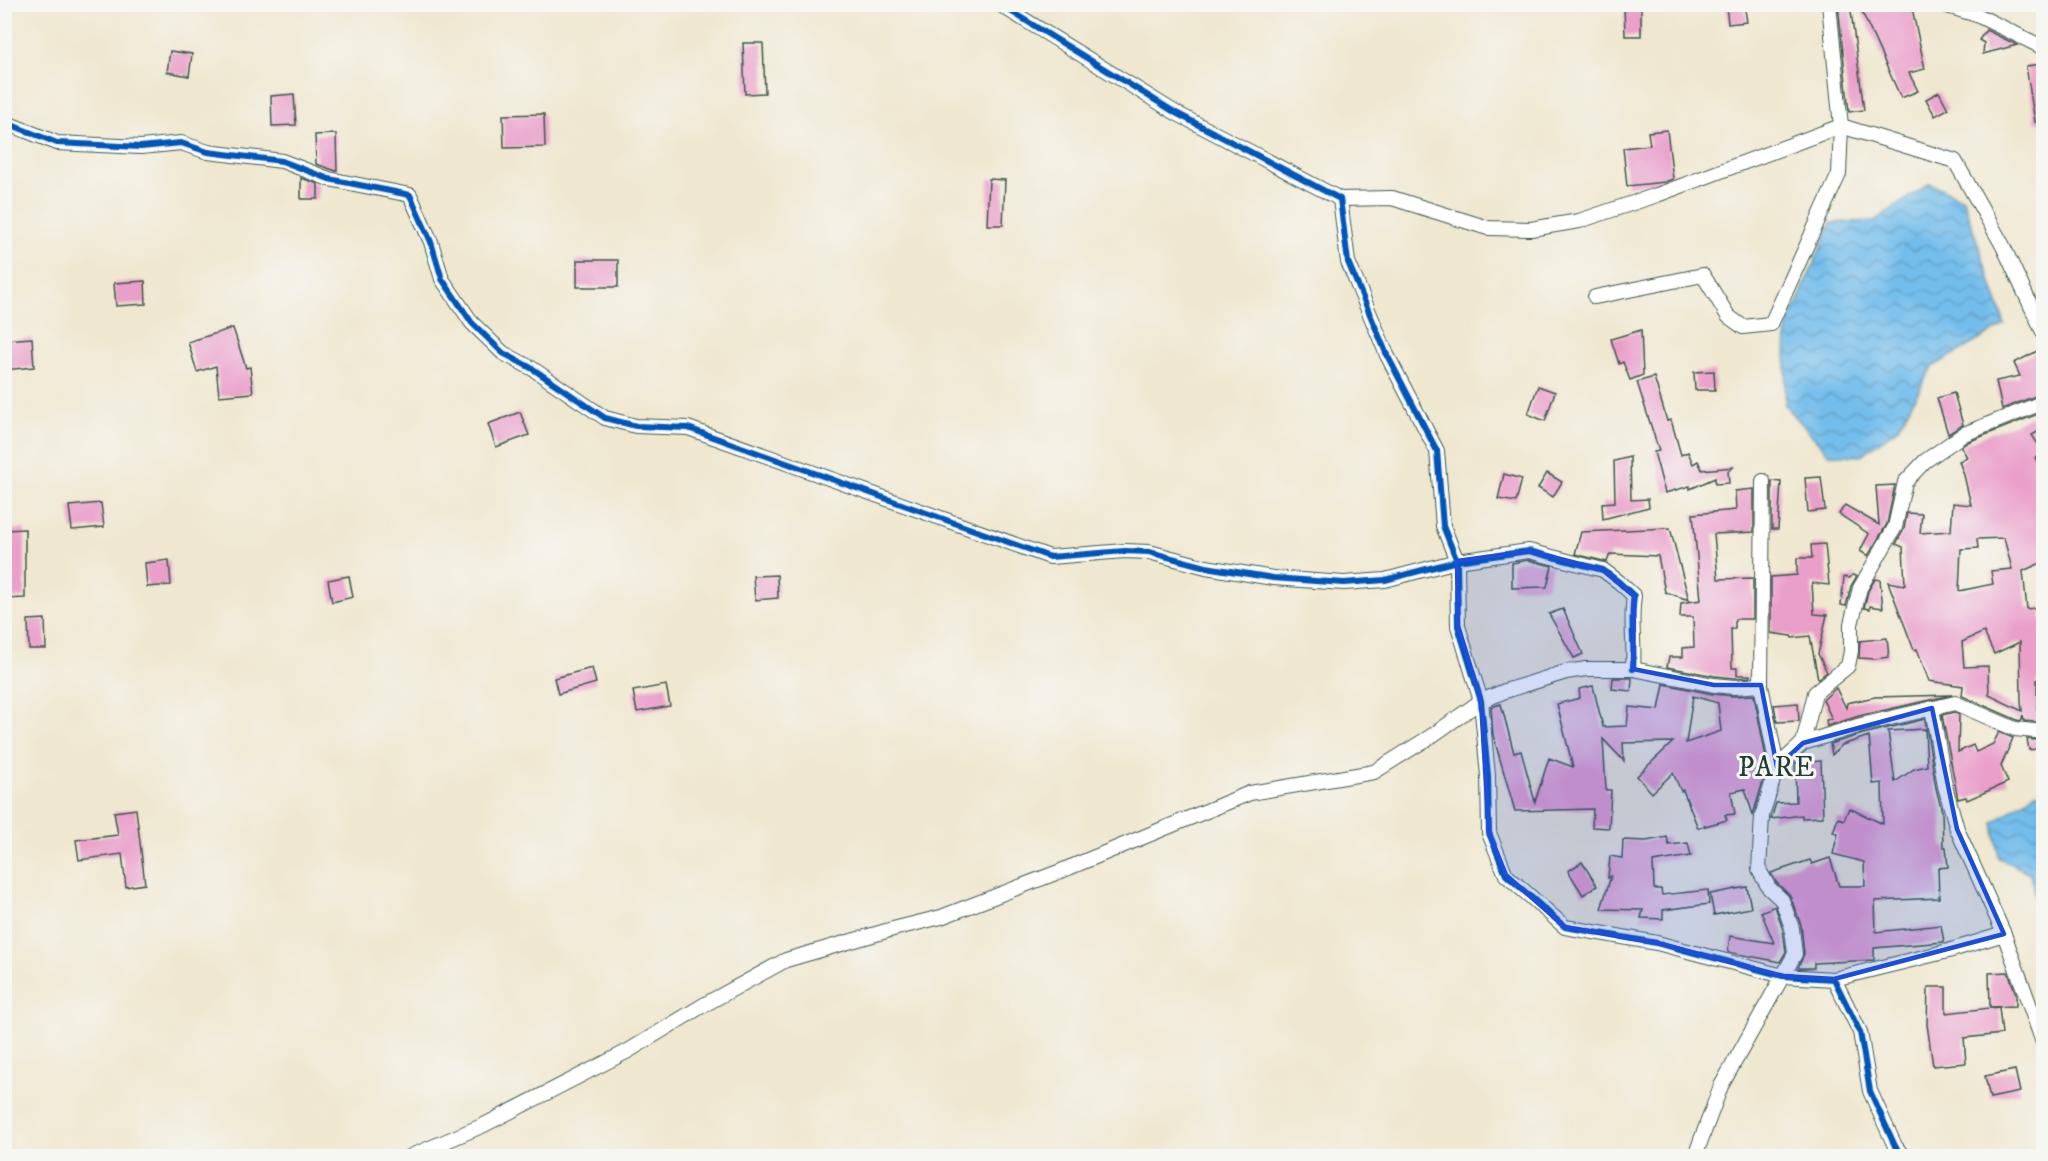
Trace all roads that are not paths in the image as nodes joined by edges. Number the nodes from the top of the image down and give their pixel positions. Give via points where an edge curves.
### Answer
1 (999, 4) edge
2 (1829, 4) edge
3 (1941, 4) edge
4 (2043, 48) edge
5 (4, 122) edge
6 (1841, 126) junction
7 (1340, 199) junction
8 (1595, 297) dead end
9 (2043, 334) edge
10 (2043, 402) edge
11 (1763, 481) dead end
12 (1457, 561) junction
13 (1634, 669) junction
14 (1761, 685) junction
15 (1480, 701) junction
16 (1932, 708) junction
17 (2043, 732) edge
18 (1803, 743) junction
19 (1777, 767) junction
20 (2004, 934) junction
21 (1783, 976) junction
22 (1834, 980) junction
23 (2043, 1045) edge
24 (411, 1156) edge
25 (1695, 1156) edge
26 (1903, 1156) edge

1 - 7 street via 1176,113
2 - 6 street
3 - 4 street via 1977,15
5 - 12 street via 57,143 141,147 181,143 208,152 282,161 328,179 410,195 442,279 472,323 503,353 605,418 636,426 688,428 1050,557 1149,552 1273,578 1344,583 1385,580
6 - 7 street via 1579,221 1532,228 1488,228 1392,198
6 - 8 street via 1839,174 1771,324 1743,327 1728,315 1703,274
6 - 9 street via 1955,161 2003,246
7 - 12 street via 1348,262 1387,355 1437,451 1443,526
10 - 18 street via 1964,434 1925,461 1905,482 1895,527 1860,588 1851,624 1848,666 1815,693
11 - 14 street
12 - 13 street via 1529,551 1603,570 1634,596 1630,617
12 - 15 street via 1458,626
13 - 14 street via 1714,685
13 - 15 street via 1566,672
14 - 19 street
15 - 21 street via 1489,833 1506,875 1564,927 1657,943
15 - 24 street via 1374,772 1250,793 941,917 786,960 628,1051 484,1125
16 - 17 street via 1955,703 2015,729
16 - 18 street
16 - 20 street via 1957,829
18 - 19 street
19 - 21 street via 1762,816 1759,870 1769,888 1782,900 1791,928 1795,954
20 - 22 street
20 - 23 street
21 - 22 street
21 - 25 street via 1721,1086
22 - 26 street via 1860,1032 1869,1091

